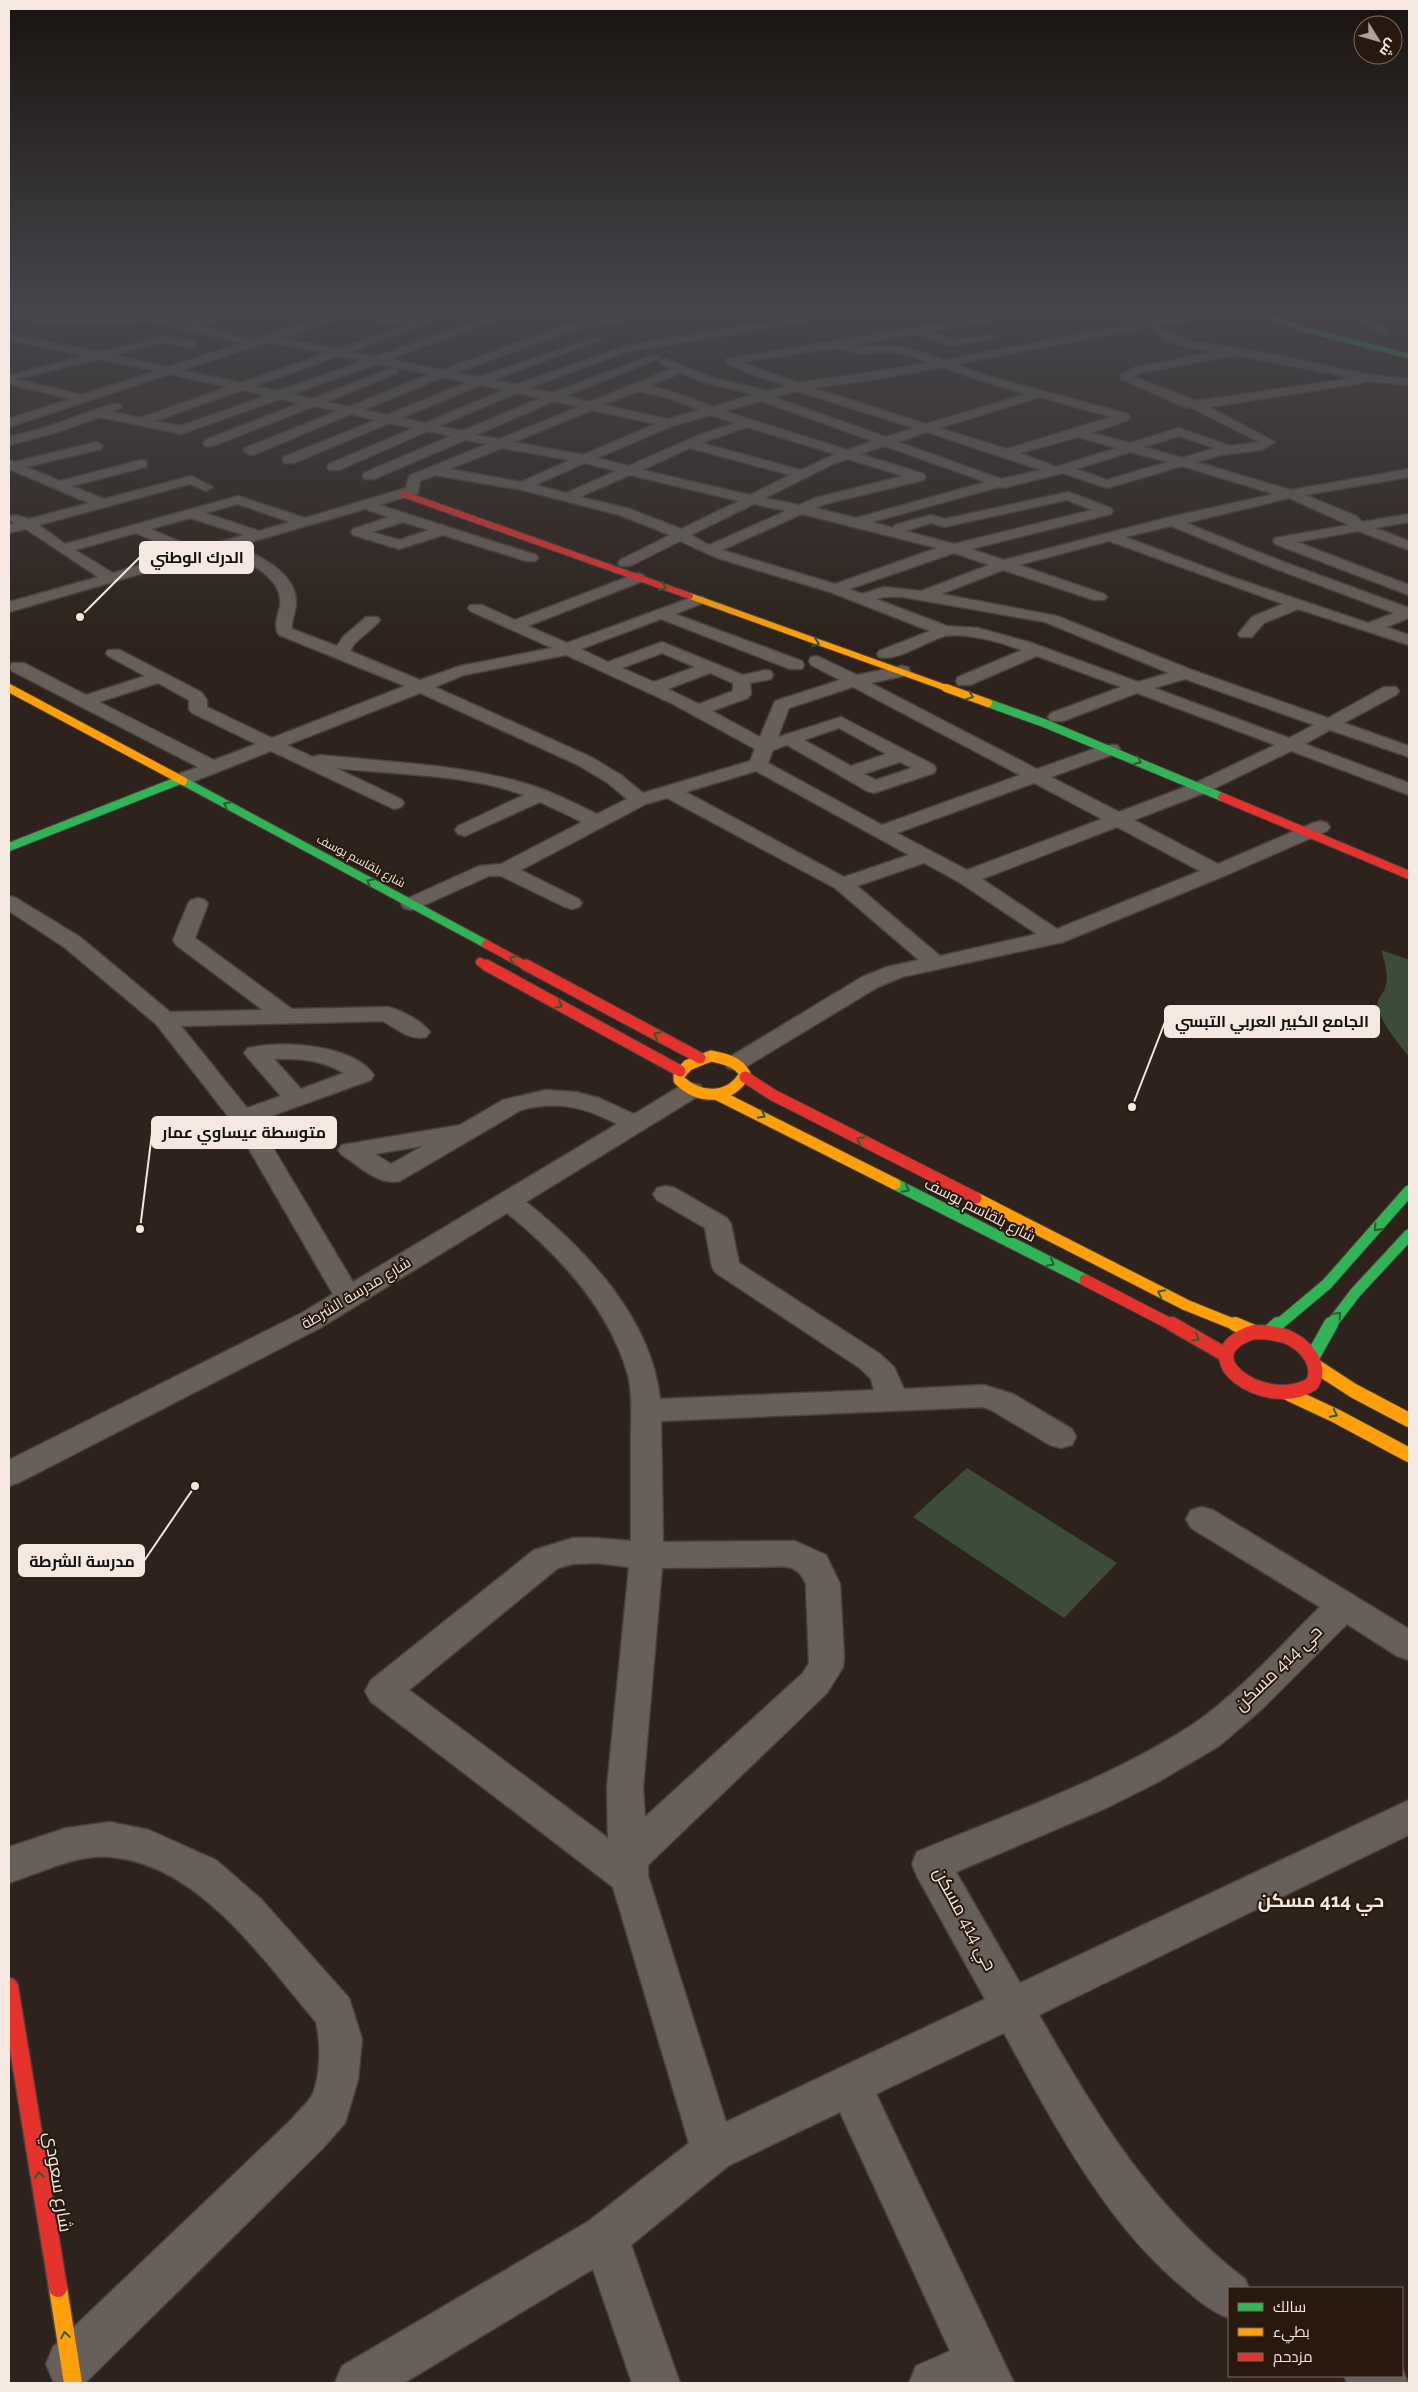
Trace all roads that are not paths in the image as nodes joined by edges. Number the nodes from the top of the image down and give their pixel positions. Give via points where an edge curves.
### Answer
1 (75, 421) edge
2 (143, 421) edge
3 (206, 421) edge
4 (266, 421) edge
5 (325, 421) edge
6 (380, 421) edge
7 (398, 421) edge
8 (437, 421) edge
9 (496, 421) edge
10 (555, 421) edge
11 (658, 421) edge
12 (676, 421) edge
13 (744, 421) edge
14 (830, 421) edge
15 (900, 421) edge
16 (950, 421) edge
17 (1111, 421) edge
18 (1223, 421) edge
19 (748, 422) junction
20 (668, 423) junction
21 (1154, 425) dead end
22 (424, 426) junction
23 (9, 428) edge
24 (927, 429) junction
25 (1179, 432) junction
26 (1078, 433) junction
27 (31, 435) junction
28 (462, 435) junction
29 (9, 441) edge
30 (885, 442) junction
31 (209, 443) dead end
32 (502, 444) junction
33 (688, 444) junction
34 (97, 446) dead end
35 (1131, 448) junction
36 (1219, 451) junction
37 (250, 452) dead end
38 (540, 452) junction
39 (1007, 453) junction
40 (844, 454) junction
41 (583, 459) junction
42 (288, 460) dead end
43 (522, 460) dead end
44 (1178, 462) junction
45 (142, 464) dead end
46 (765, 464) junction
47 (11, 465) edge
48 (334, 467) dead end
49 (960, 467) junction
50 (504, 468) dead end
51 (1060, 470) junction
52 (435, 471) junction
53 (629, 471) junction
54 (748, 472) dead end
55 (1409, 473) edge
56 (802, 474) junction
57 (369, 476) dead end
58 (919, 476) junction
59 (38, 477) junction
60 (477, 479) junction
61 (732, 479) dead end
62 (16, 482) dead end
63 (999, 483) junction
64 (60, 485) junction
65 (522, 486) junction
66 (206, 487) dead end
67 (708, 490) junction
68 (408, 492) junction
69 (1290, 494) junction
70 (566, 498) junction
71 (752, 499) junction
72 (1046, 501) junction
73 (103, 504) junction
74 (368, 506) junction
75 (799, 509) junction
76 (190, 513) junction
77 (9, 515) edge
78 (403, 517) junction
79 (1409, 518) edge
80 (1170, 521) junction
81 (857, 522) junction
82 (307, 523) junction
83 (28, 524) junction
84 (1359, 527) junction
85 (137, 528) junction
86 (9, 529) edge
87 (443, 530) junction
88 (891, 531) junction
89 (682, 535) junction
90 (262, 536) junction
91 (1110, 536) junction
92 (1280, 541) junction
93 (226, 546) junction
94 (1232, 546) junction
95 (1409, 546) edge
96 (63, 549) junction
97 (955, 549) junction
98 (709, 550) junction
99 (195, 554) junction
100 (625, 563) junction
101 (1276, 564) junction
102 (1002, 565) junction
103 (509, 566) dead end
104 (1401, 572) dead end
105 (112, 578) junction
106 (638, 578) junction
107 (1376, 578) junction
108 (1224, 579) junction
109 (835, 589) junction
110 (1409, 590) edge
111 (9, 591) edge
112 (921, 596) junction
113 (1099, 597) dead end
114 (862, 599) junction
115 (698, 600) junction
116 (24, 603) junction
117 (1298, 604) junction
118 (9, 607) edge
119 (476, 608) dead end
120 (1409, 613) edge
121 (661, 614) junction
122 (372, 620) dead end
123 (516, 624) junction
124 (1373, 628) junction
125 (945, 630) junction
126 (1246, 634) dead end
127 (1409, 640) edge
128 (566, 650) junction
129 (1036, 650) junction
130 (840, 652) junction
131 (114, 653) dead end
132 (340, 654) junction
133 (885, 654) junction
134 (817, 661) junction
135 (796, 665) junction
136 (18, 667) dead end
137 (710, 667) junction
138 (607, 668) junction
139 (928, 669) dead end
140 (902, 671) junction
141 (765, 674) junction
142 (1186, 674) junction
143 (159, 677) junction
144 (741, 680) junction
145 (959, 680) joint
146 (855, 681) junction
147 (421, 686) junction
148 (1137, 686) junction
149 (9, 688) edge
150 (654, 688) junction
151 (1390, 691) dead end
152 (86, 702) junction
153 (781, 705) junction
154 (699, 710) junction
155 (1057, 717) junction
156 (1331, 723) junction
157 (789, 739) junction
158 (1383, 742) junction
159 (270, 745) junction
160 (1290, 745) junction
161 (1111, 749) junction
162 (1409, 752) edge
163 (902, 755) junction
164 (761, 756) junction
165 (304, 760) junction
166 (1342, 764) junction
167 (213, 767) junction
168 (849, 773) junction
169 (1035, 776) junction
170 (144, 778) dead end
171 (1206, 784) junction
172 (161, 787) junction
173 (179, 788) junction
174 (1409, 789) edge
175 (669, 791) junction
176 (540, 795) junction
177 (639, 800) junction
178 (394, 804) dead end
179 (1118, 820) junction
180 (597, 822) junction
181 (465, 830) dead end
182 (1313, 830) junction
183 (883, 832) junction
184 (9, 847) edge
185 (926, 856) junction
186 (1409, 863) edge
187 (505, 870) junction
188 (1217, 872) junction
189 (1409, 875) edge
190 (966, 878) junction
191 (842, 884) junction
192 (9, 902) edge
193 (572, 903) dead end
194 (198, 904) dead end
195 (411, 904) junction
196 (1055, 937) junction
197 (473, 958) dead end
198 (934, 963) junction
199 (286, 1016) junction
200 (164, 1019) junction
201 (418, 1032) dead end
202 (700, 1058) junction
203 (741, 1070) junction
204 (696, 1086) junction
205 (297, 1099) dead end
206 (243, 1118) junction
207 (635, 1124) junction
208 (467, 1131) dead end
209 (1409, 1191) edge
210 (666, 1194) dead end
211 (508, 1201) junction
212 (1409, 1234) edge
213 (350, 1298) junction
214 (1254, 1332) junction
215 (1269, 1332) junction
216 (1226, 1355) junction
217 (1315, 1362) junction
218 (1290, 1394) junction
219 (892, 1399) junction
220 (646, 1411) junction
221 (1409, 1420) edge
222 (1061, 1437) dead end
223 (1409, 1455) edge
224 (9, 1474) edge
225 (1202, 1519) dead end
226 (647, 1555) junction
227 (1344, 1605) junction
228 (1409, 1646) edge
229 (1409, 1817) edge
230 (9, 1865) edge
231 (628, 1867) junction
232 (9, 1987) edge
233 (1012, 2009) junction
234 (850, 2086) junction
235 (713, 2151) junction
236 (605, 2237) junction
237 (1228, 2294) edge
238 (985, 2372) edge
239 (72, 2374) edge
240 (1370, 2377) edge
241 (359, 2383) edge
242 (656, 2383) edge
243 (933, 2383) edge
244 (1384, 2383) edge

1 - 27 street
2 - 3 street via 181,430
4 - 31 street
5 - 37 street
6 - 42 street
7 - 22 street
8 - 22 street
9 - 28 street
10 - 32 street
11 - 20 street
12 - 20 street
13 - 19 street
14 - 30 street
15 - 24 street
16 - 24 street
17 - 26 street
18 - 36 street via 1269,442 1258,447
19 - 33 street
19 - 40 street
20 - 41 street
21 - 25 street
22 - 28 street
22 - 48 street
23 - 27 street
24 - 30 street
24 - 39 street
25 - 35 street
25 - 36 street via 1224,446
26 - 35 street
26 - 39 street
27 - 29 street
28 - 32 street
28 - 57 street
30 - 40 street
30 - 49 street
32 - 38 street
32 - 52 street
33 - 46 street
33 - 53 street
34 - 47 street
35 - 44 street
35 - 51 street
36 - 44 street
38 - 41 street
38 - 43 street
39 - 51 street
40 - 56 street
40 - 58 street
41 - 53 street
41 - 65 street
44 - 51 street via 1107,484
44 - 69 street
45 - 64 street
46 - 54 street
46 - 56 street
47 - 59 street
49 - 58 street
49 - 63 street
50 - 60 street
51 - 63 street
52 - 60 street
52 - 68 street via 414,479
53 - 67 street
53 - 70 street
55 - 69 street
56 - 71 street
58 - 75 street
59 - 62 street
59 - 64 street
60 - 65 street
61 - 67 street
63 - 72 street
63 - 81 street
64 - 73 street
65 - 70 street
66 - 73 street via 191,480
67 - 71 street
68 - 74 street
68 - 100 main road
68 - 106 main road
69 - 80 street
69 - 84 street via 1351,519
70 - 89 street via 625,512
71 - 75 street
71 - 89 street
72 - 88 street via 944,523 932,519
72 - 97 street via 1068,496 1106,511
73 - 83 street
74 - 78 street
74 - 82 street
75 - 81 street
75 - 98 street
76 - 82 street via 238,500
76 - 85 street
76 - 90 street
77 - 83 street
78 - 87 street
78 - 87 street via 358,532 399,546
79 - 84 street
80 - 91 street
80 - 94 street
81 - 88 street
82 - 90 street
83 - 86 street
83 - 96 street
84 - 92 street
84 - 95 street
85 - 96 street
85 - 99 street
87 - 103 street via 531,558
88 - 97 street
89 - 98 street
89 - 100 street
90 - 93 street
91 - 102 street
91 - 108 street
92 - 94 street
92 - 107 street
93 - 99 street
93 - 132 street via 278,578 288,600 285,632
94 - 101 street
96 - 105 street
97 - 102 street
97 - 109 street via 932,554
98 - 109 street
99 - 105 street
100 - 133 main road
101 - 108 street
101 - 120 street
102 - 112 street
102 - 113 street
104 - 107 street
105 - 116 street
106 -> 115 main road
106 - 123 street
107 - 110 street
108 - 117 street
109 - 114 street
111 - 116 street
112 - 114 street via 884,592
112 - 142 street via 1001,607 1051,619
114 - 125 street
115 - 121 street
115 -> 130 main road
116 - 118 street
117 - 124 street
117 - 126 street via 1258,620
119 - 123 street
120 - 124 street
121 - 128 street
121 - 135 street
122 - 132 street via 353,635
123 - 128 street
124 - 127 street
125 - 129 street via 978,633
125 - 133 street
128 - 138 street
128 - 147 street via 474,668
129 - 145 street
129 - 148 street
130 - 134 street
130 - 140 main road
131 - 143 street
132 - 147 street
133 - 139 main road
134 - 135 street
134 - 146 street
135 - 141 street
136 - 152 street
137 - 138 street via 662,647
137 - 144 street
137 - 150 street
138 - 150 street
140 - 146 street
140 -> 161 main road
141 - 144 street
141 - 153 street
142 - 148 street
142 - 156 street
143 - 152 street
143 - 159 street via 195,696 198,709
144 - 154 street via 742,694
145 - 155 main road
146 - 153 street
146 - 169 street
147 - 159 street
147 - 177 street via 574,757 608,775
148 - 155 street
148 - 160 street
149 - 173 main road, شارع بلقاسم يوسف
150 - 154 street
151 - 156 street
152 - 167 street
153 - 164 street
154 - 164 street
155 - 171 main road
156 - 158 street
156 - 160 street
157 - 163 street via 841,722
157 - 164 street
157 - 168 street
158 - 162 street
158 - 166 street
159 - 165 street
159 - 167 street
160 - 166 street
160 - 171 street
161 - 169 street
161 -> 171 main road
163 - 168 street
163 - 168 street via 927,769 874,787
164 - 175 street
164 - 183 street
165 - 176 street via 436,771
165 - 178 street
166 - 174 street
167 - 173 street
169 - 179 street
169 - 183 street
170 - 172 main road, شارع بلقاسم يوسف
171 - 179 street
171 - 182 main road
172 - 173 main road, شارع بلقاسم يوسف
172 - 184 main road
195 -> 173 main road, شارع بلقاسم يوسف
175 - 177 street
175 - 191 street
176 - 180 street
176 - 181 street
177 - 180 street
179 - 188 street
179 - 190 street
180 - 187 street
182 - 186 main road
182 - 188 street
182 - 189 main road
183 - 185 street
185 - 190 street
185 - 191 street
187 - 193 street
187 - 195 street via 486,870
188 - 196 street
190 - 196 street
191 - 198 street
192 - 200 street via 72,942
194 - 199 street via 184,940
202 -> 195 main road, شارع بلقاسم يوسف
196 - 198 street
197 -> 204 main road, شارع بلقاسم يوسف
198 - 203 street via 870,982
199 - 200 street
199 - 201 street via 388,1014
200 - 206 street
202 - 203 main road via 722,1057
202 - 204 main road via 690,1061
203 - 204 main road via 737,1089
214 -> 203 main road, شارع بلقاسم يوسف via 1186,1305 773,1096
204 - 207 street, شارع مدرسة الشرطة
204 -> 216 main road, شارع بلقاسم يوسف via 1166,1321
205 - 206 street
206 - 213 street
207 - 208 street via 594,1103 546,1097 512,1105
207 - 211 street, شارع مدرسة الشرطة
209 -> 215 main road via 1327,1284
210 - 219 street via 718,1224 726,1267 870,1361 884,1374
211 - 213 street, شارع مدرسة الشرطة
211 - 220 street via 568,1252 600,1292 627,1335 643,1376
217 -> 212 main road via 1317,1344 1332,1322
213 - 224 street, شارع مدرسة الشرطة
214 - 215 main road
214 - 216 main road via 1234,1340
215 - 217 main road via 1294,1340
216 - 218 main road via 1233,1373 1244,1383 1274,1394
217 - 218 main road via 1316,1377 1311,1384
217 - 221 main road via 1354,1391
218 -> 223 main road
219 - 220 street
219 - 222 street via 984,1396 1002,1402
220 - 226 street
225 - 227 street
226 - 231 street via 625,1788
226 - 231 street via 796,1554 802,1557 814,1564 822,1584 827,1657 826,1667 815,1683
226 - 231 street via 588,1549 565,1551 546,1559 383,1691
227 - 228 street
227 - 233 street, حي 414 مسكن via 1250,1698 1206,1735 1145,1771 1093,1796 931,1864
229 - 233 street
230 - 239 street via 66,1845 110,1839 149,1847 202,1873 247,1912 334,2012 341,2039 337,2080 330,2108
231 - 235 street
239 -> 232 main road, شارع سعودي
233 - 234 street
233 - 237 street, حي 414 مسكن via 1072,2114 1139,2208 1190,2263
234 - 235 street
234 - 238 street
235 - 236 street
236 - 241 street
236 - 242 street
238 - 243 street
240 - 244 street

